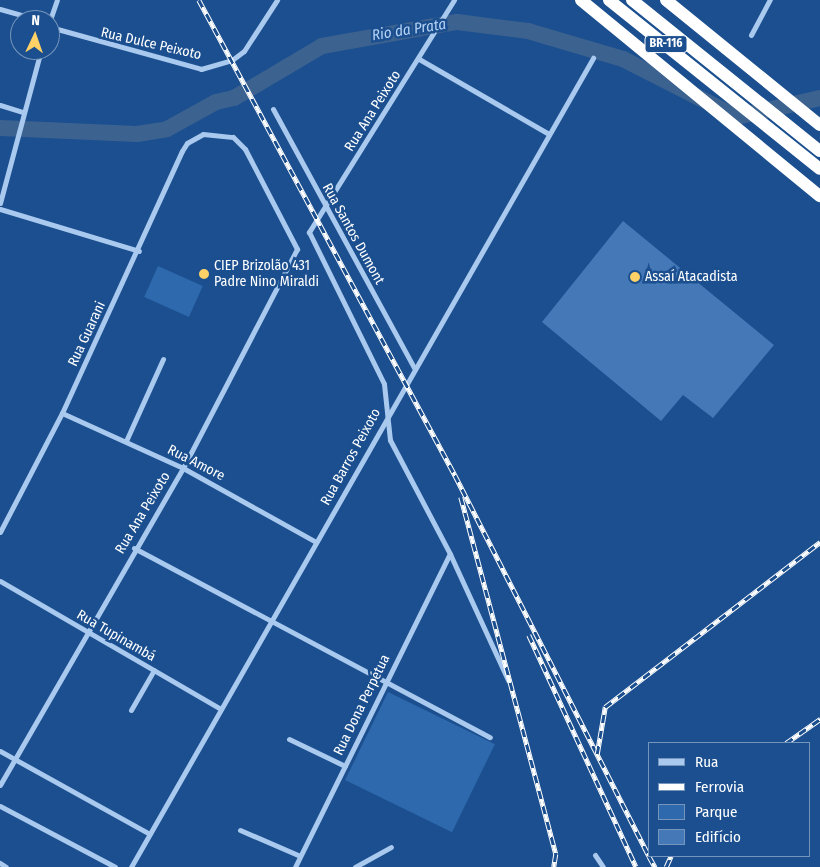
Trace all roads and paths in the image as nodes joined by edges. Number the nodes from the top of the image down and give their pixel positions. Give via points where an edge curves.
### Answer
1 (277, 0) edge
2 (454, 0) edge
3 (581, 0) edge
4 (609, 0) edge
5 (632, 0) edge
6 (666, 0) edge
7 (770, 0) edge
8 (60, 30) edge
9 (752, 35) dead end
10 (592, 58) dead end
11 (419, 59) junction
12 (38, 60) edge
13 (0, 106) edge
14 (273, 109) dead end
15 (23, 112) junction
16 (820, 125) edge
17 (549, 134) junction
18 (820, 151) edge
19 (820, 169) edge
20 (820, 196) edge
21 (1, 197) edge
22 (0, 203) edge
23 (0, 209) edge
24 (326, 210) junction
25 (297, 249) joint
26 (139, 251) junction
27 (163, 358) dead end
28 (415, 369) junction
29 (62, 413) junction
30 (387, 414) junction
31 (126, 441) junction
32 (183, 468) junction
33 (0, 532) edge
34 (316, 542) junction
35 (134, 548) junction
36 (450, 554) junction
37 (0, 581) edge
38 (272, 620) junction
39 (87, 632) junction
40 (154, 670) junction
41 (508, 680) dead end
42 (387, 681) junction
43 (221, 709) junction
44 (131, 710) dead end
45 (490, 737) dead end
46 (289, 739) dead end
47 (0, 751) edge
48 (14, 760) junction
49 (345, 766) junction
50 (0, 785) edge
51 (0, 806) edge
52 (240, 830) dead end
53 (150, 834) junction
54 (390, 847) dead end
55 (595, 855) dead end
56 (300, 856) junction
57 (0, 863) edge
58 (6, 867) edge
59 (115, 867) edge
60 (131, 867) edge
61 (295, 867) edge
62 (355, 867) edge
63 (603, 867) edge

1 - 8 street, Rua Dulce Peixoto via 244,51 232,60 201,69
2 - 11 street, Rua Ana Peixoto
3 - 20 highway, BR-116
4 - 19 highway, BR-116 via 723,88
5 - 18 highway, BR-116 via 731,76
6 - 16 highway, BR-116
7 - 9 street
10 - 17 street, Rua Barros Peixoto
11 - 17 street
11 - 24 street, Rua Ana Peixoto
12 - 15 street
13 - 15 street
14 - 24 street, Rua Santos Dumont
15 - 21 street via 20,134
17 - 28 street, Rua Barros Peixoto
21 - 22 street
23 - 26 street
24 - 28 street, Rua Santos Dumont
24 - 30 street, Rua Ana Peixoto via 309,232 384,384
25 - 26 street, Rua Guarani via 241,143 233,137 209,133 187,142
25 - 32 street, Rua Ana Peixoto
26 - 29 street, Rua Guarani
27 - 31 street
28 - 30 street, Rua Barros Peixoto
29 - 31 street, Rua Amore
29 - 33 street, Rua Guarani
30 - 34 street, Rua Barros Peixoto
30 - 36 street via 390,440
31 - 32 street, Rua Amore
32 - 34 street, Rua Amore
32 - 35 street, Rua Ana Peixoto
34 - 38 street, Rua Barros Peixoto
35 - 38 street
35 - 39 street, Rua Ana Peixoto
36 - 41 street
36 - 42 street, Rua Dona Perpétua
37 - 39 street, Rua Tupinambá
38 - 42 street
38 - 43 street, Rua Barros Peixoto
39 - 40 street, Rua Tupinambá
39 - 48 street, Rua Ana Peixoto
40 - 43 street, Rua Tupinambá
40 - 44 street
42 - 45 street
42 - 49 street, Rua Dona Perpétua
43 - 53 street, Rua Barros Peixoto
46 - 49 street
47 - 48 street
48 - 50 street, Rua Ana Peixoto
48 - 53 street
49 - 56 street, Rua Dona Perpétua
51 - 59 street
52 - 56 street
53 - 60 street, Rua Barros Peixoto
54 - 62 street
55 - 63 street
56 - 61 street, Rua Dona Perpétua
57 - 58 street

